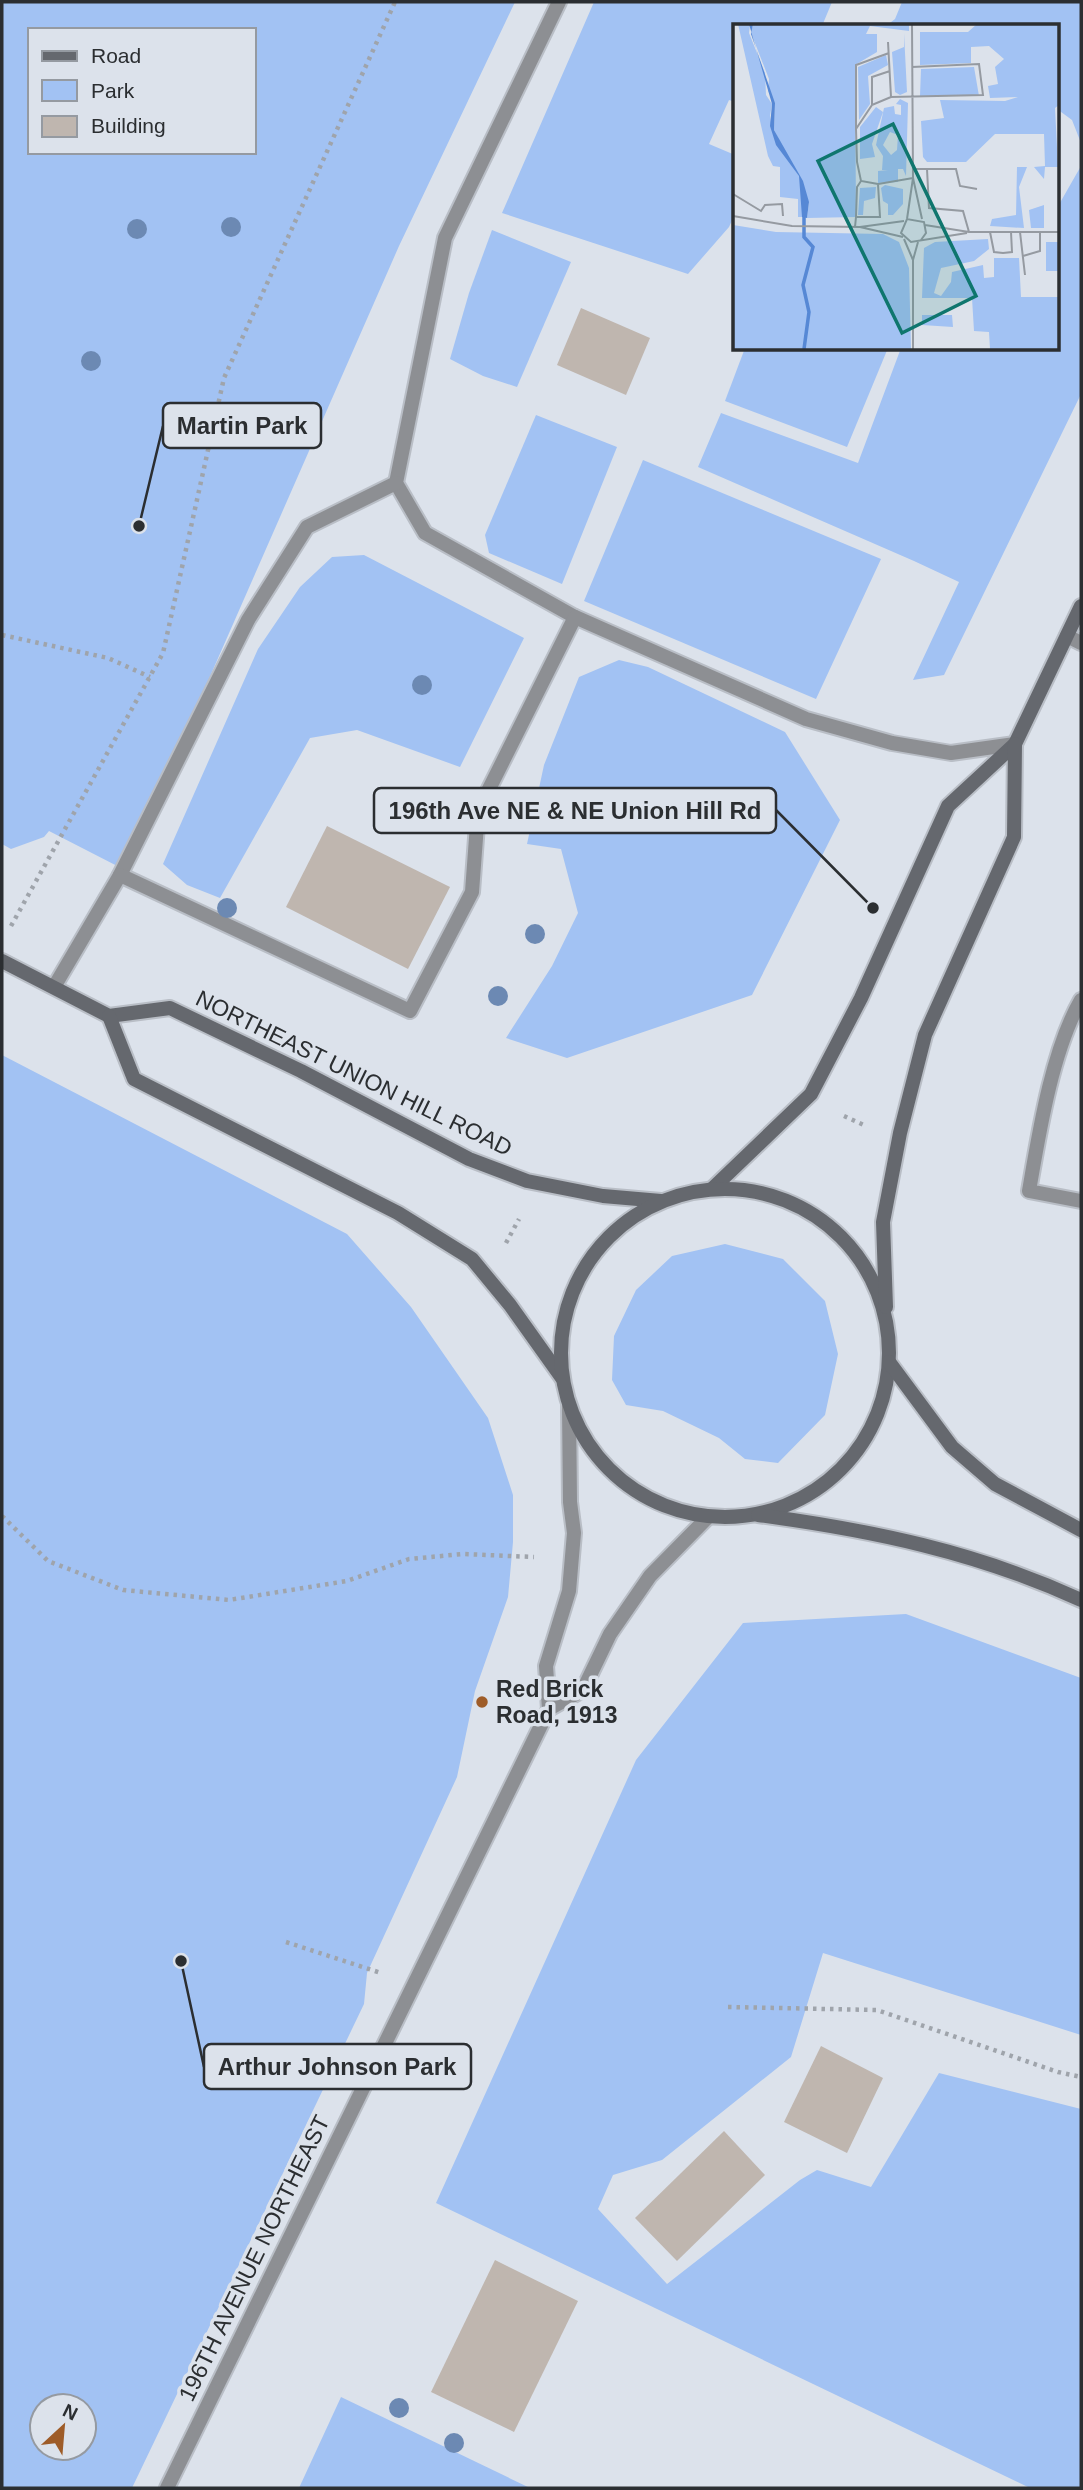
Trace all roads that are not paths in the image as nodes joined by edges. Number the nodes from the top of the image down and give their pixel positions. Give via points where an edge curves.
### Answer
1 (559, 2) edge
2 (396, 483) junction
3 (1081, 606) edge
4 (575, 617) junction
5 (1067, 636) junction
6 (1081, 643) edge
7 (1015, 744) junction
8 (120, 875) junction
9 (2, 961) edge
10 (54, 987) junction
11 (1081, 1000) edge
12 (109, 1016) junction
13 (712, 1189) junction
14 (661, 1201) junction
15 (1081, 1201) edge
16 (887, 1323) junction
17 (890, 1362) junction
18 (562, 1378) junction
19 (569, 1406) junction
20 (757, 1515) junction
21 (708, 1517) junction
22 (1081, 1530) edge
23 (1081, 1600) edge
24 (549, 1709) junction
25 (167, 2488) edge

1 - 2 street via 445,238
2 - 4 street via 425,533
2 - 8 street via 307,527 248,620
3 - 5 street
4 - 7 street via 806,719 892,743 951,753
4 - 8 street via 478,811 472,892 410,1011
5 - 6 street
5 - 7 street
7 - 13 street via 948,806 861,998 811,1094
7 - 16 street via 1014,837 925,1035 900,1133 883,1222
8 - 10 street
9 - 10 street
10 - 12 street
11 - 15 street via 1061,1046 1029,1191
12 - 14 street, NORTHEAST UNION HILL ROAD via 170,1008 469,1159 527,1181 603,1196
12 - 18 street via 134,1079 398,1213 472,1259
13 - 14 street
13 - 16 street via 760,1192 805,1210 843,1239 871,1278
14 - 18 street via 615,1230 580,1273 563,1324
16 - 17 street
17 - 20 street via 878,1415 850,1461 808,1496
17 - 22 street via 951,1447 995,1484
18 - 19 street
19 - 21 street via 590,1448 622,1481 663,1506
19 - 24 street, 196TH AVENUE NORTHEAST via 574,1533 569,1591 546,1666
20 - 21 street
20 - 23 street via 886,1535 972,1556
21 - 24 street via 650,1576 610,1634 583,1690
24 - 25 street, 196TH AVENUE NORTHEAST

